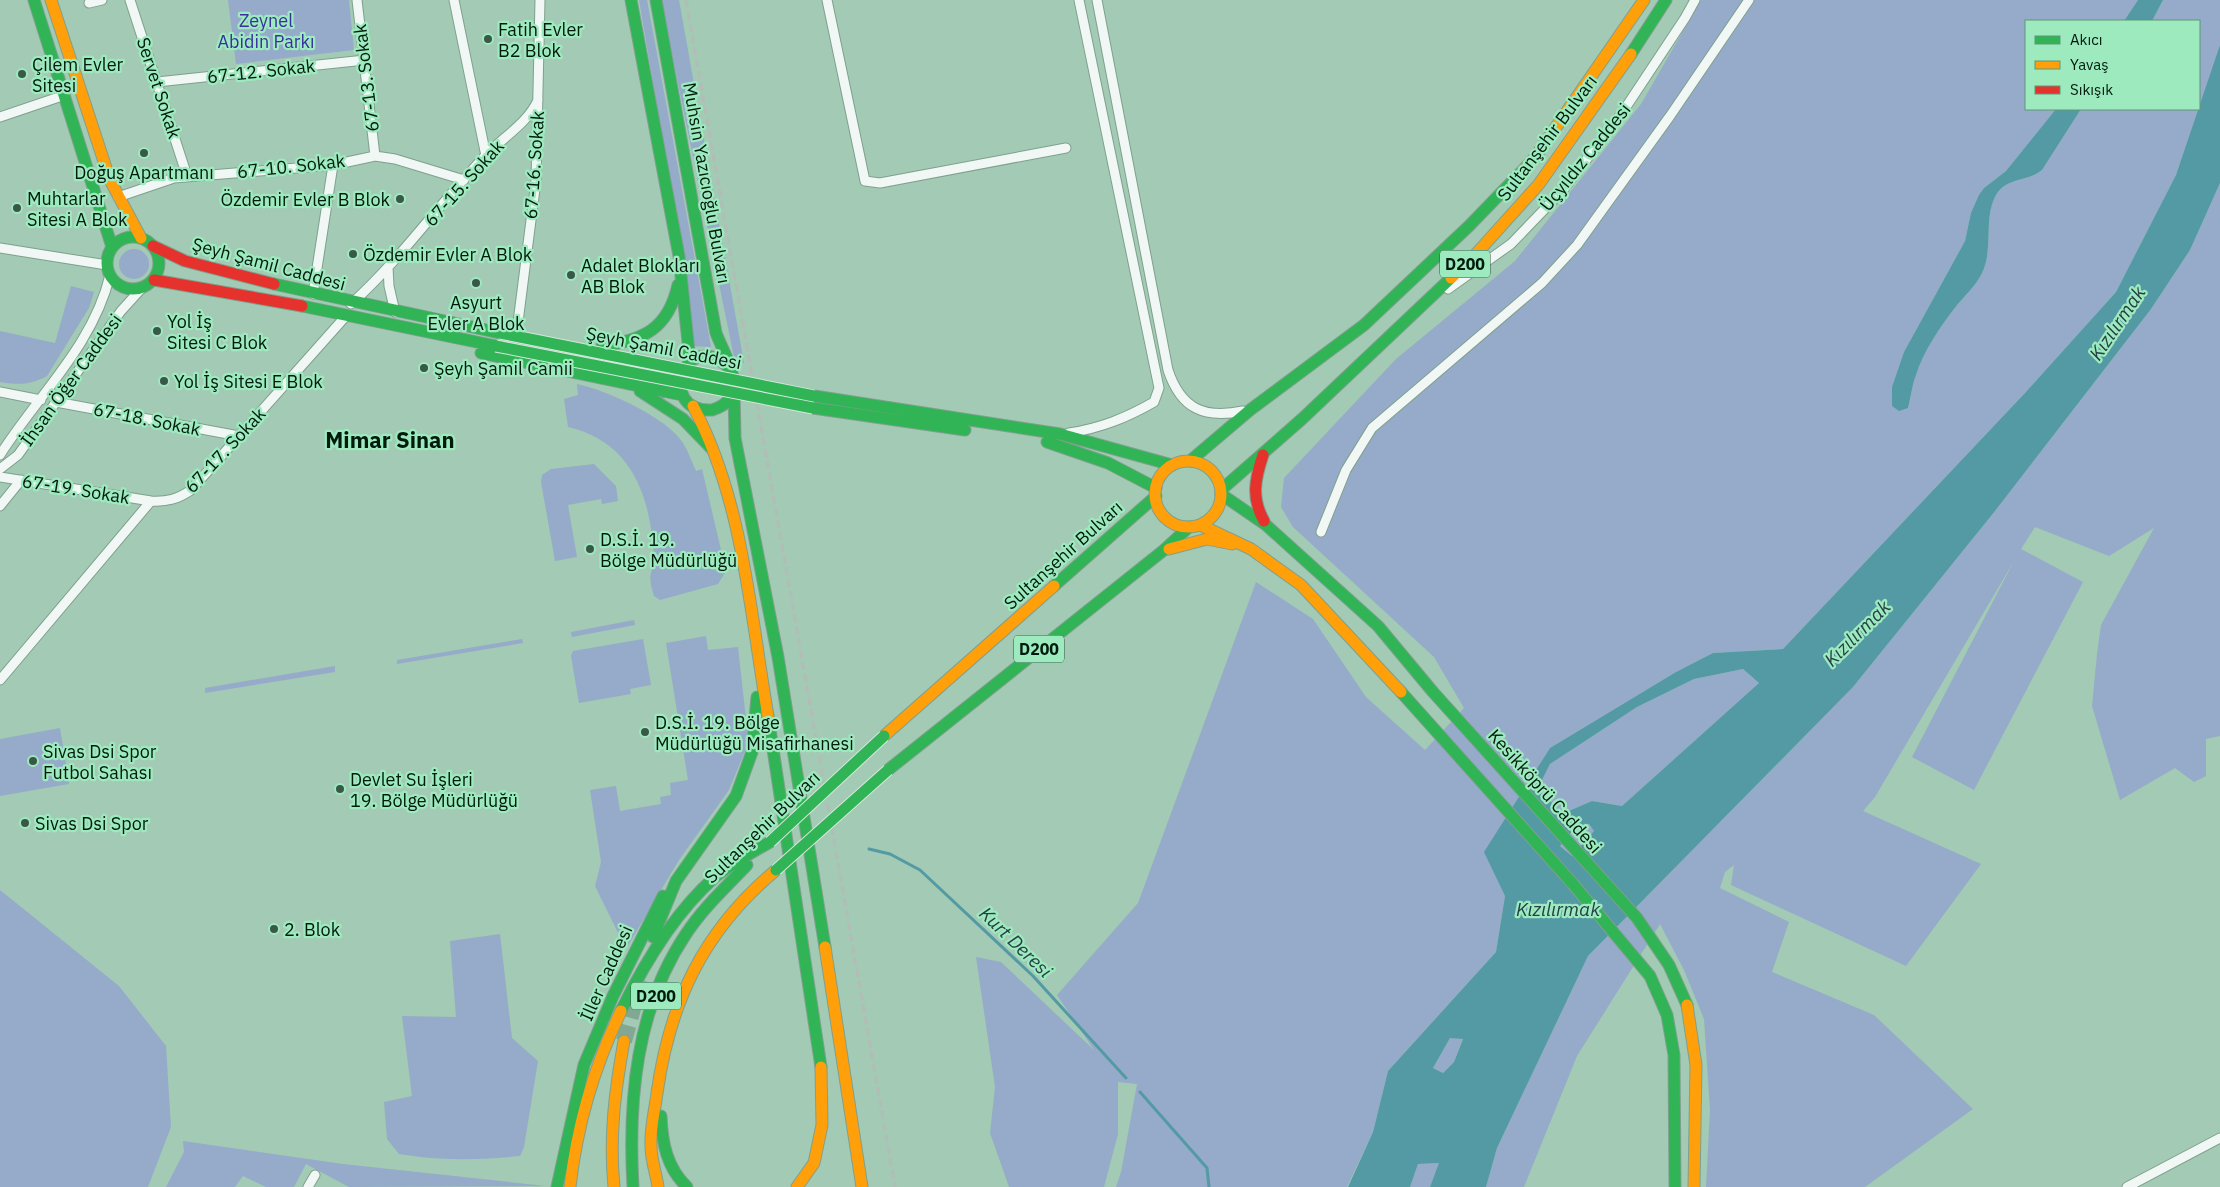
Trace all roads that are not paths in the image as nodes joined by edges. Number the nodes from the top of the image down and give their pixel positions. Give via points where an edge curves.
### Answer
1 (34, 0) edge
2 (52, 0) edge
3 (102, 0) edge
4 (130, 0) edge
5 (357, 0) edge
6 (454, 0) edge
7 (540, 0) edge
8 (631, 0) edge
9 (656, 0) edge
10 (827, 0) edge
11 (1079, 0) edge
12 (1097, 0) edge
13 (1644, 0) edge
14 (1666, 0) edge
15 (1695, 0) edge
16 (1749, 0) edge
17 (89, 4) dead end
18 (364, 60) junction
19 (157, 82) junction
20 (65, 96) junction
21 (539, 98) junction
22 (0, 117) edge
23 (1066, 148) dead end
24 (375, 156) junction
25 (486, 156) junction
26 (333, 165) junction
27 (187, 176) junction
28 (464, 180) junction
29 (118, 198) junction
30 (141, 238) junction
31 (153, 246) junction
32 (112, 247) junction
33 (0, 248) edge
34 (679, 256) junction
35 (388, 267) junction
36 (109, 270) junction
37 (154, 280) junction
38 (140, 289) junction
39 (313, 294) junction
40 (352, 304) junction
41 (395, 312) junction
42 (408, 315) junction
43 (345, 317) junction
44 (1401, 326) junction
45 (404, 329) junction
46 (516, 330) junction
47 (1164, 344) junction
48 (602, 346) junction
49 (1152, 347) junction
50 (688, 363) junction
51 (732, 370) junction
52 (618, 382) junction
53 (734, 389) junction
54 (0, 392) edge
55 (682, 395) junction
56 (41, 400) junction
57 (56, 402) junction
58 (693, 406) junction
59 (1250, 410) junction
60 (1060, 434) junction
61 (239, 436) junction
62 (715, 453) junction
63 (0, 455) edge
64 (1262, 455) junction
65 (1190, 461) junction
66 (1172, 466) junction
67 (0, 470) edge
68 (0, 477) edge
69 (21, 480) junction
70 (1156, 492) junction
71 (1221, 492) junction
72 (151, 502) junction
73 (0, 506) edge
74 (1266, 525) junction
75 (1194, 526) junction
76 (1321, 532) dead end
77 (1248, 547) junction
78 (1164, 550) junction
79 (759, 662) junction
80 (0, 680) edge
81 (736, 796) junction
82 (770, 842) junction
83 (653, 937) dead end
84 (624, 1041) tunnel mouth
85 (666, 1045) junction
86 (2220, 1138) edge
87 (315, 1174) dead end
88 (308, 1187) edge
89 (557, 1187) edge
90 (570, 1187) edge
91 (614, 1187) edge
92 (633, 1187) edge
93 (658, 1187) edge
94 (687, 1187) edge
95 (797, 1187) edge
96 (862, 1187) edge
97 (1675, 1187) edge
98 (1694, 1187) edge
99 (2128, 1187) edge

1 - 20 main road
2 - 29 main road
3 - 17 street
4 - 19 street, Servet Sokak
5 - 18 street, 67-13. Sokak
6 - 25 street
7 - 21 street, 67-16. Sokak
8 - 34 main road
9 - 51 main road, Muhsin Yazıcıoğlu Bulvarı via 716,332
10 - 23 street via 865,181 880,183
11 - 49 street
12 - 47 street
13 - 59 main road, Sultanşehir Bulvarı / D200 via 1536,156 1469,226 1364,325
14 - 44 main road, Sultanşehir Bulvarı / D200 via 1539,184 1476,254
15 - 44 street, Üçyıldız Caddesi via 1624,110 1564,189 1511,244
16 - 76 street via 1577,245 1542,283 1372,428 1346,470
18 - 19 street, 67-12. Sokak
18 - 24 street, 67-13. Sokak
19 - 27 street, Servet Sokak
20 - 22 street
20 - 32 main road
21 - 25 street, 67-15. Sokak via 524,120
21 - 46 street, 67-16. Sokak via 536,181
24 - 26 street, 67-10. Sokak
24 - 28 street, 67-10. Sokak
25 - 28 street, 67-15. Sokak
26 - 27 street, 67-10. Sokak
26 - 39 street
27 - 29 street, 67-10. Sokak via 163,180
28 - 35 street, 67-15. Sokak
29 - 30 main road
30 - 31 main road
30 - 32 main road via 124,238
31 - 37 main road via 159,262
31 - 39 main road, Şeyh Şamil Caddesi via 185,261
32 - 36 main road
33 - 36 street
34 - 48 main road via 677,294 664,320 653,331 634,341
34 - 50 main road
35 - 40 street, 67-15. Sokak
35 - 41 street via 388,286
36 - 38 main road via 122,287
36 - 56 street, İhsan Öğer Caddesi via 103,301 92,324
37 - 38 main road
37 - 43 main road, Şeyh Şamil Caddesi via 266,299
38 - 57 street, İhsan Öğer Caddesi
39 - 40 main road, Şeyh Şamil Caddesi
40 - 41 main road, Şeyh Şamil Caddesi
41 - 42 main road, Şeyh Şamil Caddesi
42 - 46 main road via 441,316
42 - 60 main road, Şeyh Şamil Caddesi, bridge via 814,396
43 - 45 main road, Şeyh Şamil Caddesi
43 - 61 street, 67-17. Sokak
44 - 64 main road, Sultanşehir Bulvarı / D200
45 - 52 main road via 441,344
45 - 70 main road, Şeyh Şamil Caddesi, bridge via 813,408 1056,443 1108,462
46 - 48 main road
47 - 49 street via 1157,343
47 - 59 street via 1173,386 1193,408 1227,414
48 - 50 main road
49 - 60 street via 1159,388 1154,402 1116,422 1091,430
50 - 51 main road via 699,356 710,355 725,362
50 - 55 main road via 680,380
51 - 53 main road, Muhsin Yazıcıoğlu Bulvarı
52 - 55 main road
52 - 62 main road via 670,409
53 - 58 main road via 727,401 716,409
53 - 96 main road, Muhsin Yazıcıoğlu Bulvarı via 735,438 778,657
54 - 56 street
55 - 58 main road
56 - 63 street, İhsan Öğer Caddesi
57 - 61 street, 67-18. Sokak
57 - 67 street, İhsan Öğer Caddesi via 18,454
58 - 62 main road
59 - 65 main road, Sultanşehir Bulvarı / D200
60 - 66 main road, Şeyh Şamil Caddesi
61 - 72 street, 67-17. Sokak via 191,490 171,500
62 - 79 main road via 736,524
64 - 71 main road, Sultanşehir Bulvarı / D200
64 - 74 main road via 1254,499
65 - 66 main road, Sultanşehir Bulvarı
65 - 71 main road via 1210,469 1218,479
66 - 70 main road, Sultanşehir Bulvarı via 1163,473
68 - 69 street, 67-19. Sokak
69 - 72 street, 67-19. Sokak
69 - 73 street
70 - 75 main road via 1159,508 1166,518 1175,524
70 - 82 main road, Sultanşehir Bulvarı / D200, bridge
71 - 74 main road, Kesikköprü Caddesi
71 - 75 main road, Sultanşehir Bulvarı via 1215,514
72 - 80 street
74 - 98 main road, Kesikköprü Caddesi via 1378,626 1433,692 1637,918 1665,956 1684,998 1694,1048
75 - 77 main road
75 - 78 main road, Sultanşehir Bulvarı / D200
77 - 78 main road via 1207,540
77 - 97 main road via 1300,585 1422,715 1573,884 1650,976 1667,1015 1674,1055
78 - 85 main road, Sultanşehir Bulvarı / D200, bridge via 888,770 759,882 715,931 697,962
79 - 81 main road via 752,752
79 - 95 main road via 823,1077 822,1125 814,1163
81 - 83 main road via 676,881
81 - 89 main road, İller Caddesi via 716,816 676,871 613,996 584,1066
82 - 90 main road via 711,882 660,945 631,992 591,1082 578,1130
82 - 92 main road, Sultanşehir Bulvarı / D200 via 714,897 686,935 661,983 644,1027 635,1079 629,1146
84 - 91 main road via 612,1101 610,1161
85 - 93 main road, Sultanşehir Bulvarı / D200 via 659,1067 651,1145
85 - 94 main road via 661,1132 668,1160 681,1183
86 - 99 street
87 - 88 street

